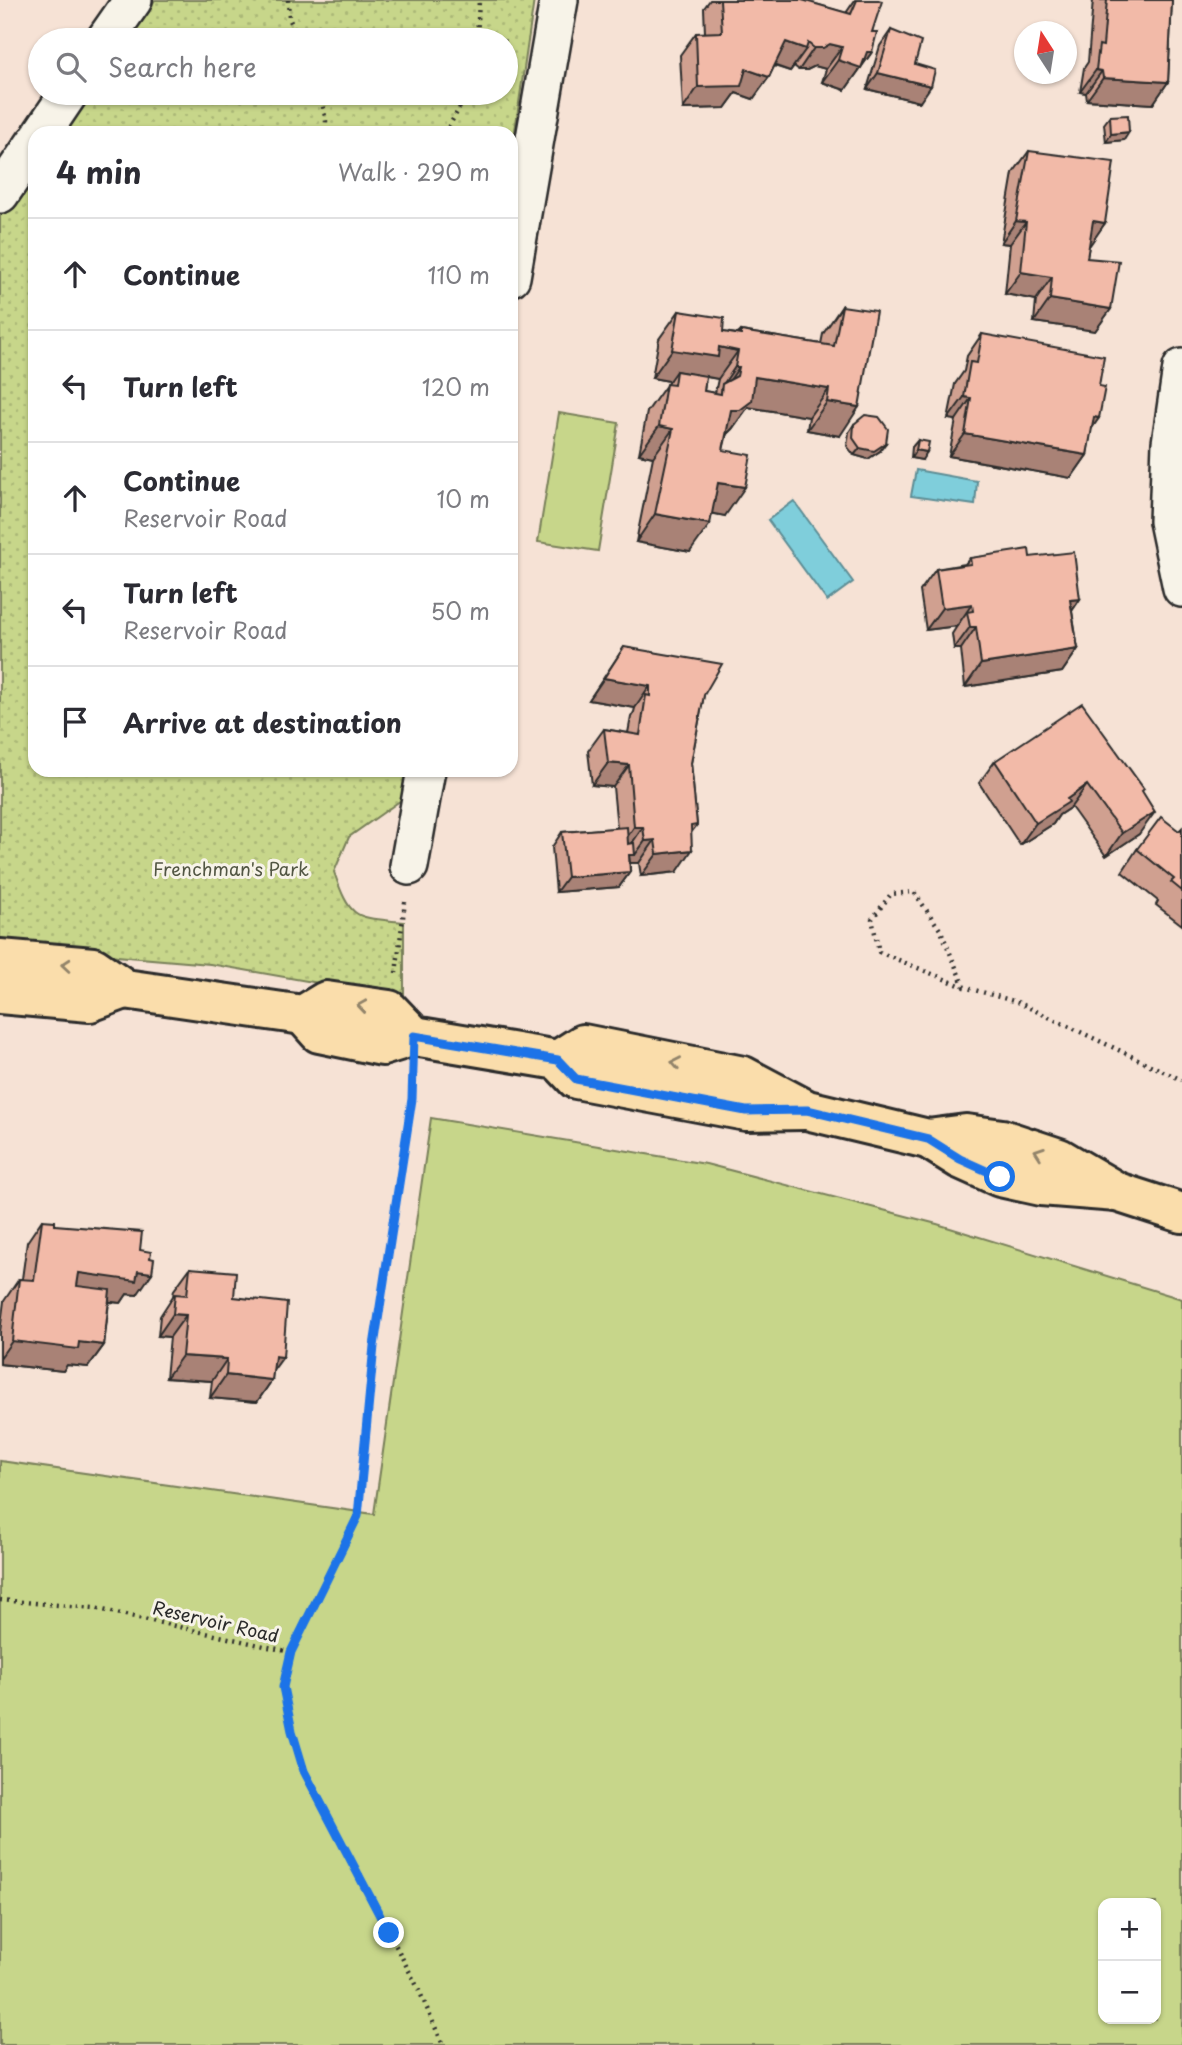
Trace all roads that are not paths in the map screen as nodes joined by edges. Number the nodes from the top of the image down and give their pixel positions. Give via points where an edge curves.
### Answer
1 (133, 0) edge
2 (559, 0) edge
3 (113, 28) edge
4 (61, 105) edge
5 (47, 126) edge
6 (28, 153) edge
7 (0, 194) edge
8 (518, 237) edge
9 (1182, 368) edge
10 (1182, 588) edge
11 (425, 777) edge
12 (409, 866) road end
13 (0, 959) edge
14 (125, 989) junction
15 (0, 994) edge
16 (1182, 1213) edge

1 - 3 street
2 - 8 street
4 - 5 street
6 - 7 street
9 - 10 street via 1171,443 1168,521
11 - 12 street
14 -> 13 main road via 93,967
14 - 15 main road via 90,1002
14 - 16 main road via 303,1015 319,1033 382,1046 401,1023 558,1060 576,1079 746,1111 807,1110 928,1139 1000,1177 1041,1186 1118,1192

